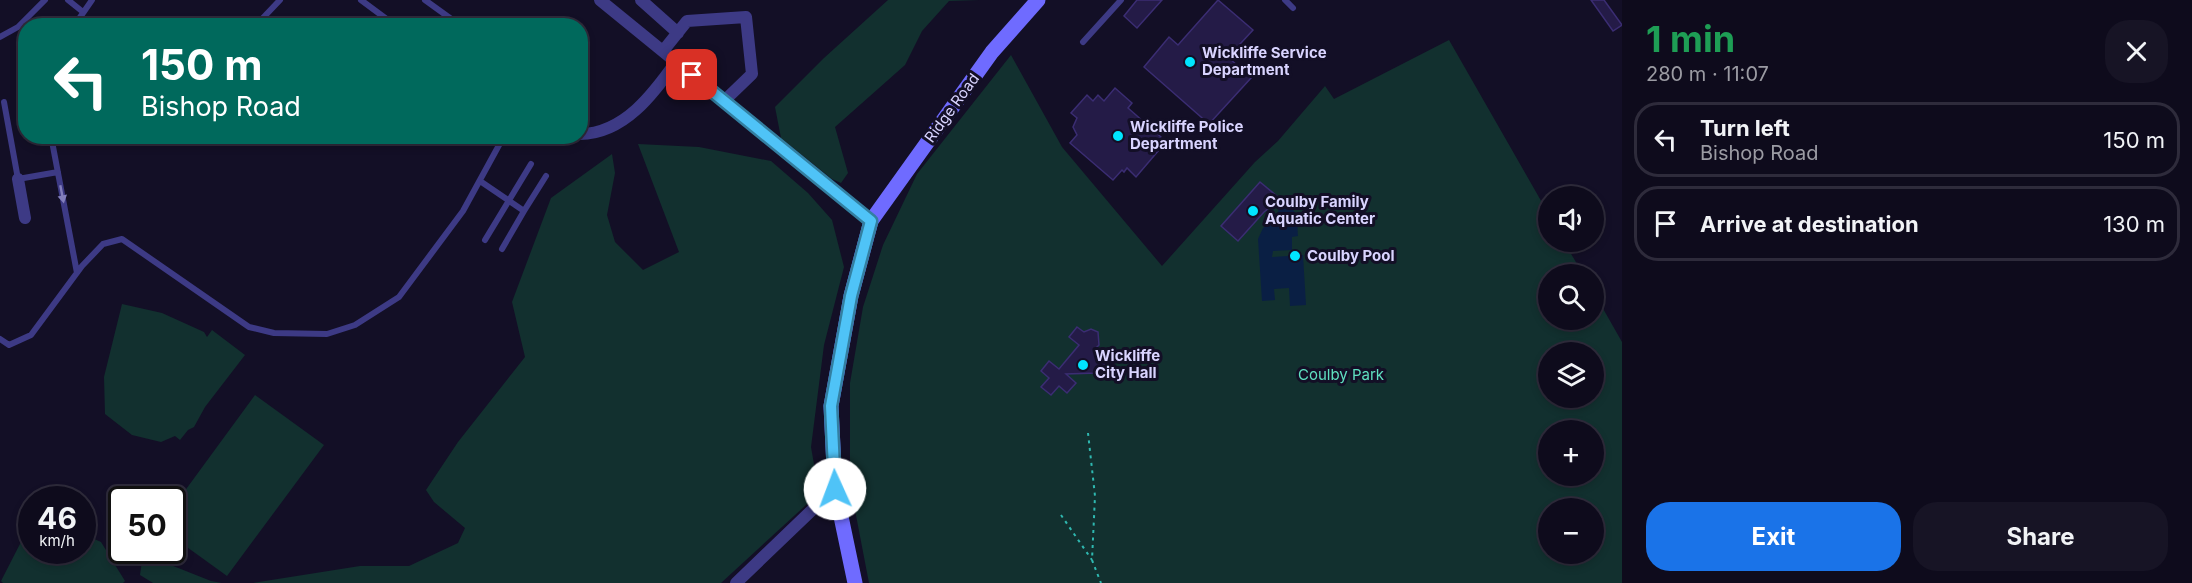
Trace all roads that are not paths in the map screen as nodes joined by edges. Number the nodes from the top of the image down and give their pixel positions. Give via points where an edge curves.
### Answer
1 (45, 0) edge
2 (68, 0) edge
3 (92, 0) edge
4 (280, 0) edge
5 (361, 0) edge
6 (426, 0) edge
7 (641, 0) edge
8 (1038, 0) edge
9 (1121, 0) edge
10 (1285, 0) edge
11 (604, 1) edge
12 (1293, 8) dead end
13 (84, 12) junction
14 (27, 18) edge
15 (80, 18) edge
16 (263, 18) edge
17 (385, 18) edge
18 (450, 18) edge
19 (18, 27) edge
20 (678, 33) junction
21 (0, 37) edge
22 (1083, 42) dead end
23 (663, 51) junction
24 (676, 62) junction
25 (724, 100) junction
26 (3, 102) dead end
27 (588, 134) edge
28 (53, 144) edge
29 (500, 144) edge
30 (531, 164) dead end
31 (58, 172) junction
32 (546, 177) dead end
33 (18, 179) junction
34 (480, 181) junction
35 (508, 201) junction
36 (524, 211) junction
37 (25, 218) dead end
38 (871, 221) junction
39 (485, 240) dead end
40 (502, 249) dead end
41 (77, 273) junction
42 (0, 339) edge
43 (835, 489) junction
44 (736, 583) edge
45 (855, 583) edge

1 - 14 lane
2 - 13 lane
3 - 13 lane
4 - 16 lane
5 - 17 lane
6 - 18 lane
7 - 20 street
8 - 38 main road, Ridge Road via 992,52
9 - 22 lane
10 - 12 lane
11 - 23 street
13 - 15 lane
19 - 21 lane
20 - 23 street
20 - 25 street via 687,21 746,17 752,74
23 - 24 street
24 - 25 street
24 - 27 street via 651,97 622,121
25 - 38 street
26 - 33 lane
28 - 31 lane
29 - 34 lane
30 - 35 lane
31 - 33 lane
31 -> 41 lane
32 - 36 lane
33 - 37 street
34 - 35 lane
34 - 41 lane via 463,211 399,297 355,325 327,334 274,333 249,327 122,239 102,244
35 - 36 lane
35 - 39 lane
36 - 40 lane
38 - 43 main road via 851,296 831,406
41 - 42 lane via 31,334 9,345
43 - 44 street
43 - 45 main road

